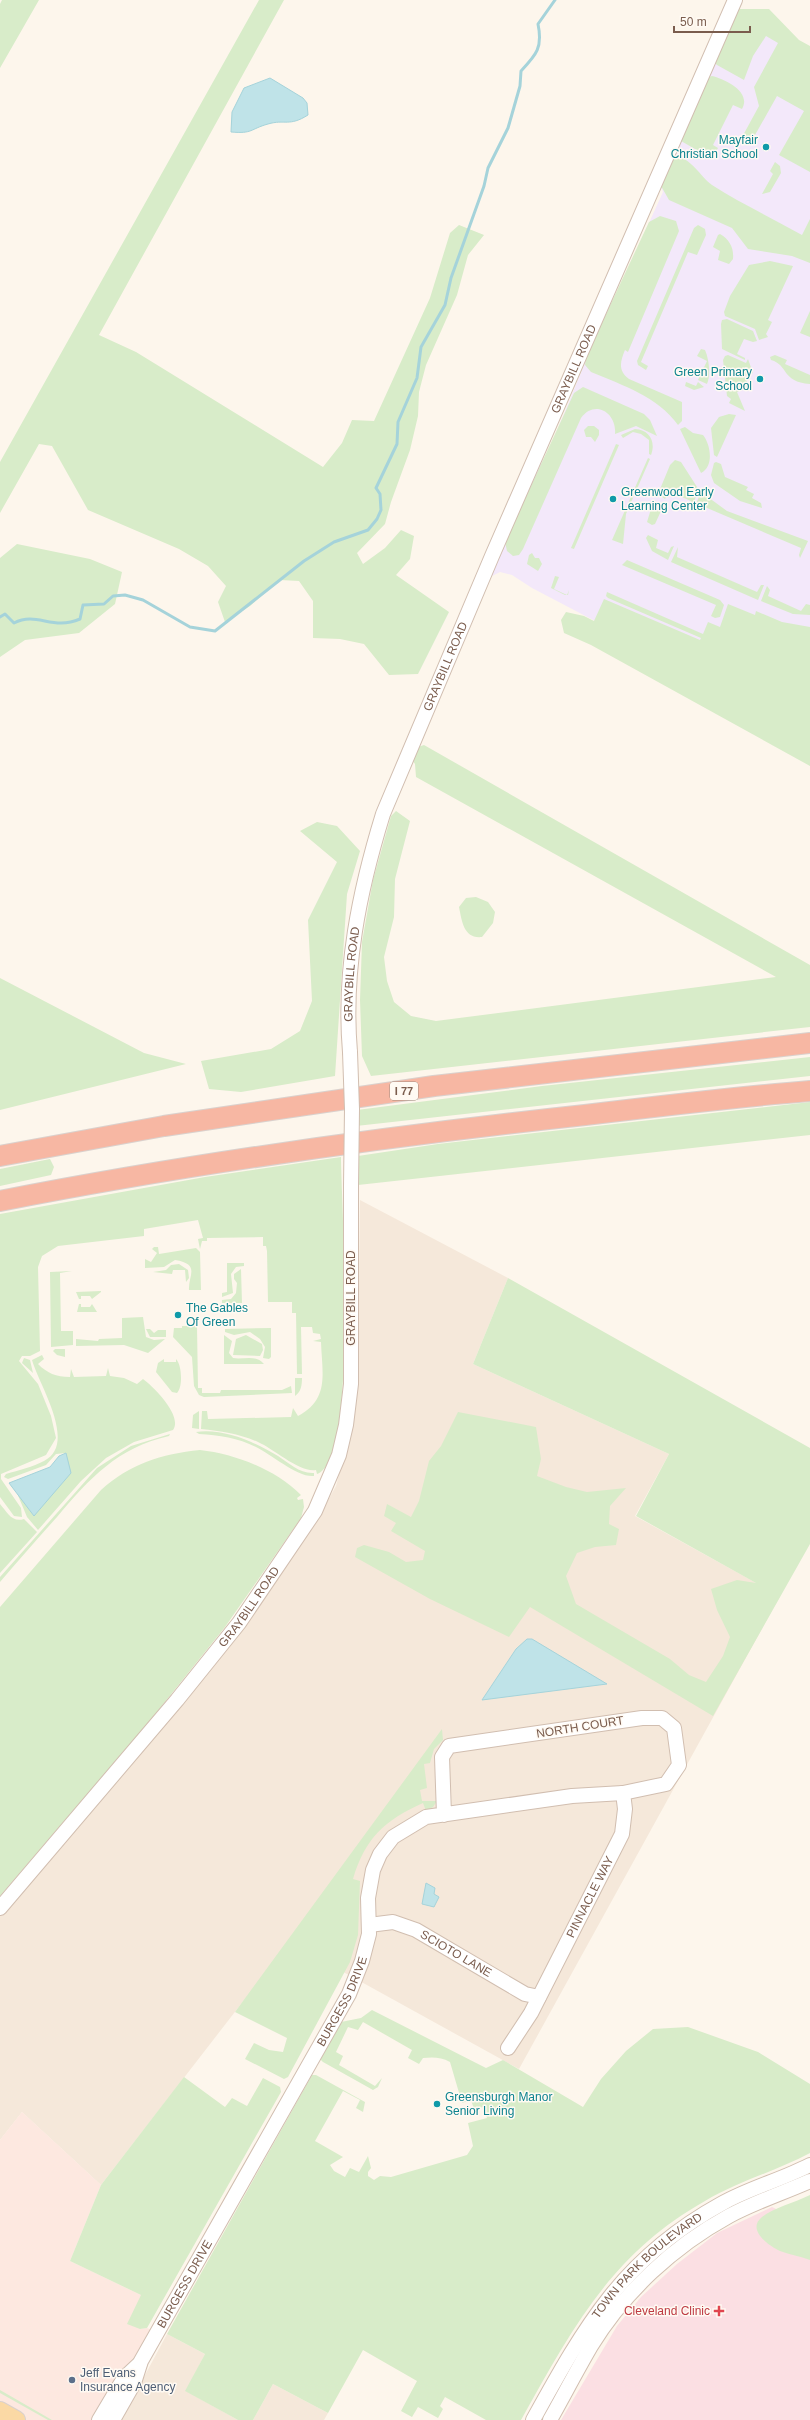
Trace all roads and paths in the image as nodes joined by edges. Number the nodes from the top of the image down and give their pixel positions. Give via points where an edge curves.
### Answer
1 (735, 0) edge
2 (810, 1043) edge
3 (810, 1090) edge
4 (0, 1156) edge
5 (0, 1201) edge
6 (623, 1792) junction
7 (444, 1814) junction
8 (0, 1908) edge
9 (369, 1925) junction
10 (539, 1996) junction
11 (508, 2048) dead end
12 (810, 2165) edge
13 (810, 2181) edge
14 (141, 2361) junction
15 (0, 2411) edge
16 (16, 2420) edge
17 (99, 2420) edge
18 (113, 2420) edge
19 (533, 2420) edge
20 (550, 2420) edge

1 - 8 street, GRAYBILL ROAD, bridge via 492,556 383,814 369,857 354,927 350,972 350,1384 346,1425 339,1455 315,1511 239,1623
2 - 4 highway, I 77 via 434,1086 164,1126
3 - 5 highway via 482,1126 340,1145 181,1169
6 - 7 street, BURGESS DRIVE via 572,1796
6 - 7 street, NORTH COURT via 666,1784 679,1765 674,1728 662,1718 642,1718 448,1746 442,1757
6 - 10 street, PINNACLE WAY via 625,1809 622,1834
7 - 9 street, BURGESS DRIVE via 417,1821 392,1837 380,1854 373,1870 368,1898
9 - 10 street, SCIOTO LANE via 393,1922 416,1930 525,1994
9 - 14 street, BURGESS DRIVE via 362,1962 349,1994
10 - 11 street, PINNACLE WAY
12 - 19 street, TOWN PARK BOULEVARD via 720,2204 671,2236 646,2258 620,2284 591,2320
13 - 20 street, TOWN PARK BOULEVARD via 718,2222 652,2272 626,2299 600,2333
14 - 17 street, BURGESS DRIVE via 124,2378
14 - 18 street, BURGESS DRIVE via 134,2383
15 - 16 main road

